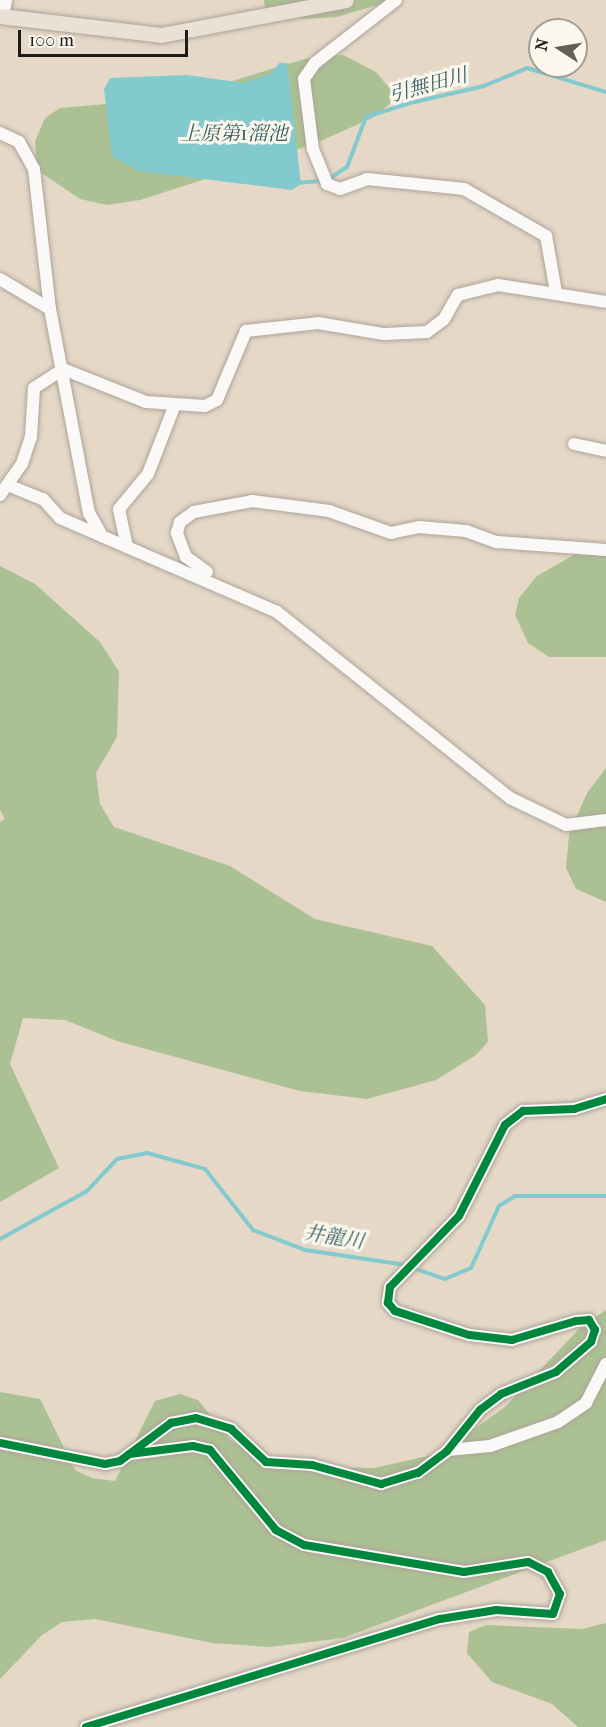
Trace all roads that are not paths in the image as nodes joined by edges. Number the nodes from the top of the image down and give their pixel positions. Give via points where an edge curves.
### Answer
1 (6, 0) edge
2 (346, 0) edge
3 (396, 0) edge
4 (1, 16) edge
5 (0, 133) edge
6 (0, 279) edge
7 (556, 292) junction
8 (606, 302) edge
9 (50, 309) junction
10 (63, 369) junction
11 (174, 407) junction
12 (574, 444) dead end
13 (606, 452) edge
14 (10, 486) junction
15 (0, 495) edge
16 (100, 532) junction
17 (127, 547) junction
18 (606, 550) edge
19 (211, 579) junction
20 (606, 820) edge
21 (606, 1099) edge
22 (606, 1364) edge
23 (0, 1443) edge
24 (447, 1451) junction
25 (130, 1454) junction
26 (86, 1727) edge

1 - 4 street
2 - 4 main road via 161,35
3 - 7 street via 315,63 304,79 313,149 326,181 340,189 367,179 465,189 546,236
5 - 9 street via 19,142 34,169
6 - 9 street
7 - 8 street
7 - 11 street via 498,285 470,290 458,295 444,319 427,332 384,334 318,323 246,331 217,400
9 - 10 street
10 - 11 street
10 - 14 street via 34,388 31,437
10 - 16 street via 89,513
11 - 17 street via 148,474 119,509
12 - 13 street
14 - 15 street
14 - 16 street via 43,499 60,518
16 - 17 street
17 - 19 street
18 - 19 street via 497,542 466,531 419,527 390,533 329,511 252,501 194,512 180,522 178,539 186,557
19 - 20 street via 277,612 510,798 566,825
21 - 24 street via 574,1109 523,1111 505,1125 459,1216 390,1287 388,1303 395,1311 469,1335 512,1340 589,1320 595,1330 591,1342 556,1372 487,1405
22 - 24 street via 586,1403 558,1422 490,1446
23 - 25 street via 105,1464
24 - 25 street via 402,1481 381,1484 312,1465 266,1462 223,1424 185,1418
25 - 26 street via 193,1446 210,1450 276,1530 304,1545 464,1572 528,1562 548,1572 560,1594 553,1614 496,1610 440,1619

